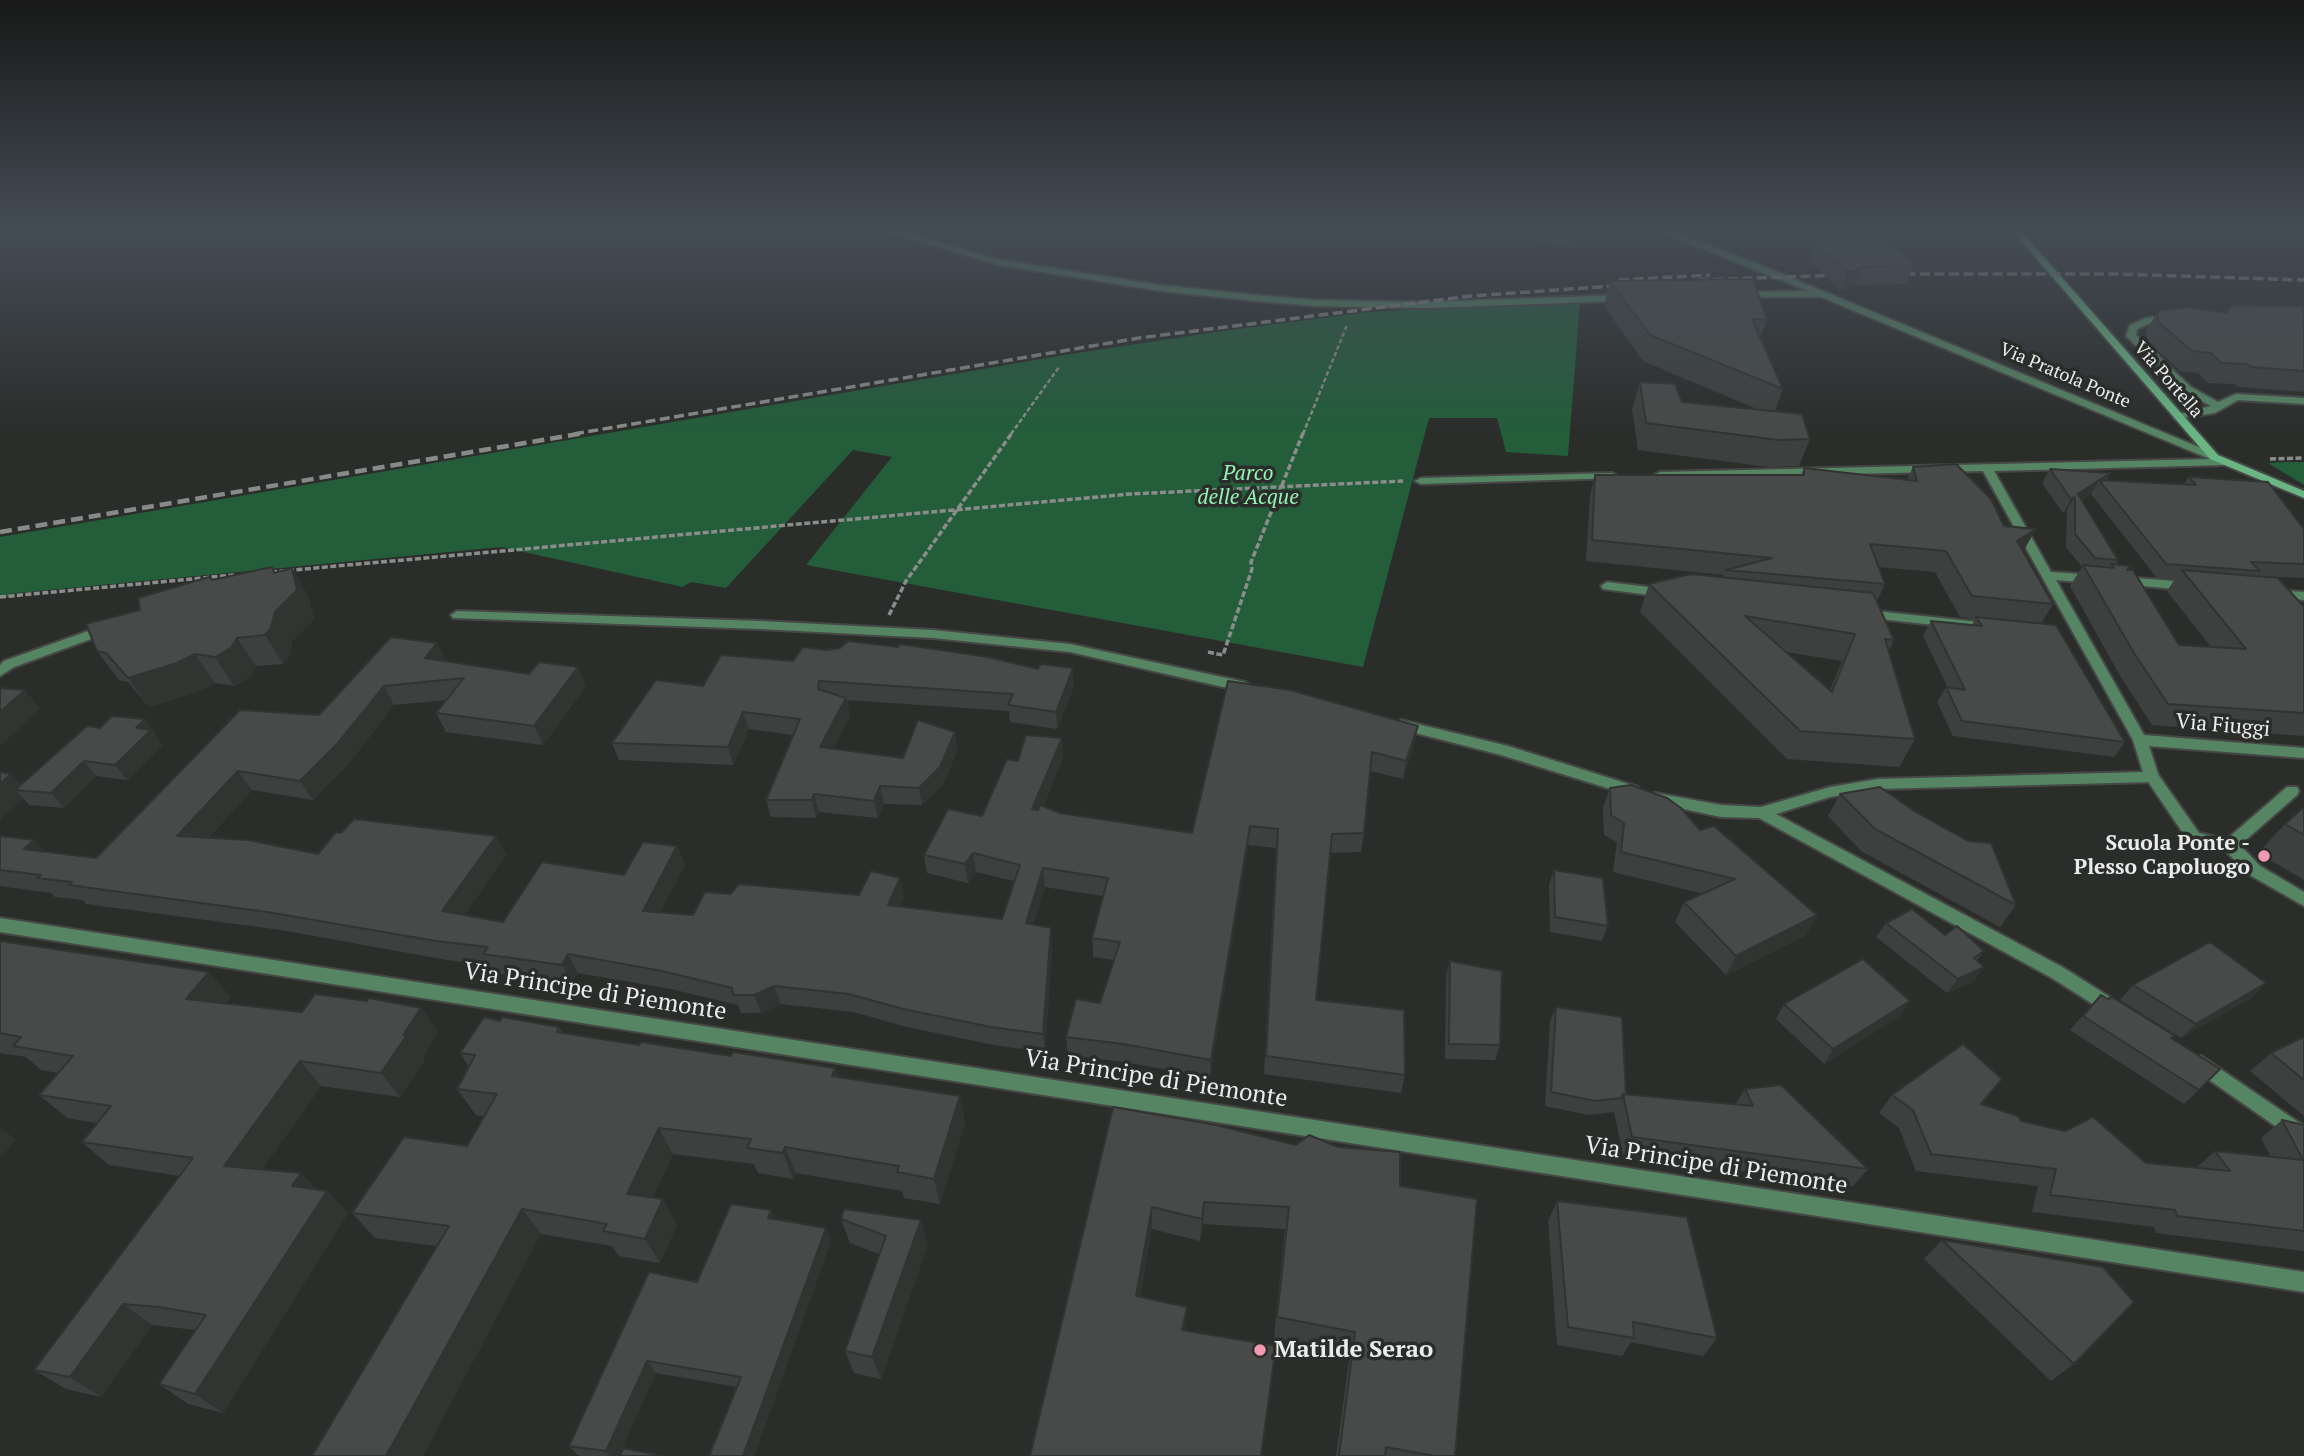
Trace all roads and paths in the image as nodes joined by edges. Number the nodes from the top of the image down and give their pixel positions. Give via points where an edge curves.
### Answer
1 (1246, 297) edge
2 (1632, 297) edge
3 (1831, 297) edge
4 (2074, 297) edge
5 (2186, 318) edge
6 (1347, 326) dead end
7 (1059, 368) dead end
8 (2304, 401) edge
9 (2218, 406) junction
10 (2179, 417) junction
11 (2220, 460) junction
12 (1986, 468) junction
13 (1628, 476) edge
14 (1642, 476) edge
15 (1421, 481) joint
16 (1283, 486) junction
17 (2304, 495) edge
18 (957, 509) junction
19 (268, 572) edge
20 (240, 575) edge
21 (2047, 575) junction
22 (1607, 586) dead end
23 (2196, 587) edge
24 (2263, 593) edge
25 (1675, 594) edge
26 (2304, 596) edge
27 (0, 597) edge
28 (1851, 612) edge
29 (457, 615) dead end
30 (113, 626) edge
31 (2000, 628) edge
32 (880, 631) junction
33 (1208, 652) dead end
34 (0, 672) edge
35 (1266, 693) edge
36 (1385, 721) edge
37 (2140, 740) junction
38 (2304, 753) edge
39 (2152, 777) junction
40 (2292, 791) dead end
41 (1761, 813) junction
42 (2230, 845) junction
43 (2304, 900) edge
44 (0, 925) edge
45 (2126, 1017) edge
46 (2183, 1052) edge
47 (2304, 1138) edge
48 (2304, 1282) edge

1 - 2 street via 1426,305
3 - 11 street, Via Pratola Ponte
4 - 10 main road, Via Portella
5 - 9 street via 2149,320 2133,327 2131,336 2187,389
6 - 16 path
7 - 18 path
8 - 9 street via 2236,397
9 - 10 street
10 - 11 main road, Via Portella
11 - 12 street
11 - 17 main road, Via Pratola Ponte
12 - 14 street
12 - 21 street
13 - 15 street
15 - 16 path
16 - 18 path
16 - 33 path via 1251,562 1223,655
18 - 19 path
18 - 32 path via 906,581
20 - 27 path
21 - 23 street
21 - 37 street via 2074,636
22 - 25 street
24 - 26 street
28 - 31 street
29 - 32 street
30 - 34 street via 9,664
32 - 35 street via 1070,648
36 - 41 street via 1503,750 1674,802
37 - 38 street, Via Fiuggi
37 - 39 street
39 - 41 street via 1878,785 1830,792
39 - 42 street via 2194,838
40 - 42 street
41 - 45 street via 2022,954
42 - 43 street via 2254,870
44 - 48 street, Via Principe di Piemonte
46 - 47 street

